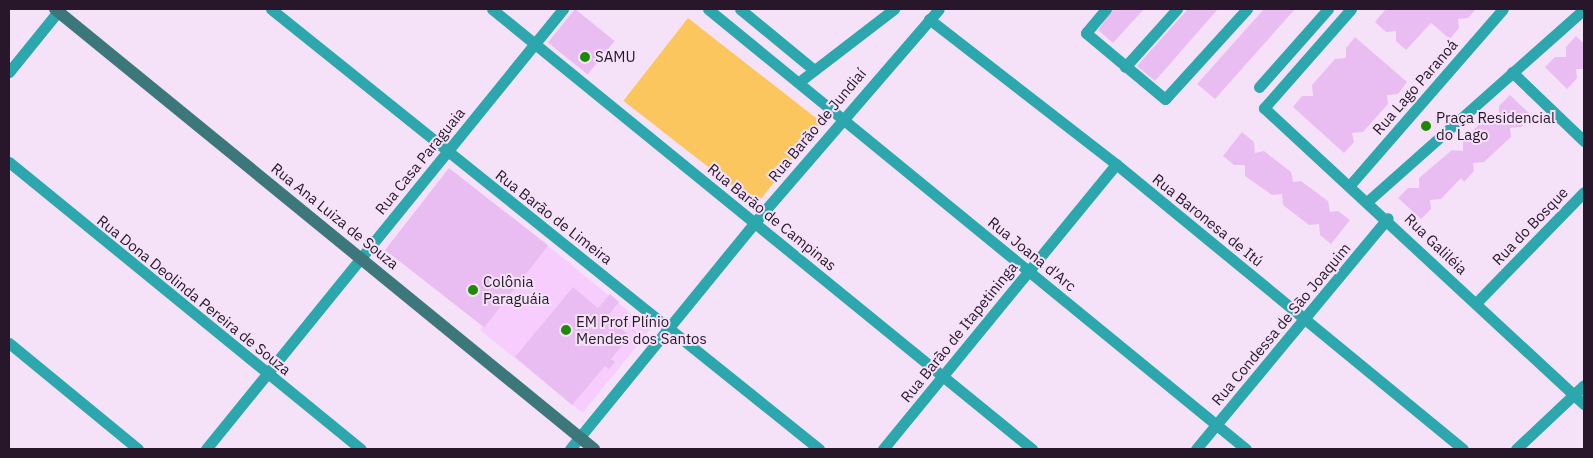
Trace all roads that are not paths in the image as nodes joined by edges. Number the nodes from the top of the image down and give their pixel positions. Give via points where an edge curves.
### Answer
1 (271, 9) edge
2 (492, 9) edge
3 (563, 9) edge
4 (708, 9) edge
5 (740, 9) edge
6 (894, 9) edge
7 (939, 9) edge
8 (1106, 9) edge
9 (1178, 9) edge
10 (1247, 9) edge
11 (1328, 9) edge
12 (1351, 9) edge
13 (1503, 9) edge
14 (1584, 9) edge
15 (58, 10) edge
16 (929, 19) junction
17 (535, 44) junction
18 (1126, 68) junction
19 (814, 70) junction
20 (9, 72) edge
21 (1512, 72) junction
22 (799, 82) junction
23 (1259, 87) dead end
24 (842, 118) junction
25 (1584, 142) edge
26 (448, 152) junction
27 (9, 162) edge
28 (1116, 164) junction
29 (1350, 185) junction
30 (1584, 192) edge
31 (1368, 201) junction
32 (1388, 218) junction
33 (754, 222) junction
34 (361, 258) junction
35 (1028, 270) junction
36 (1476, 303) junction
37 (1305, 319) junction
38 (671, 329) junction
39 (9, 343) edge
40 (267, 375) junction
41 (943, 376) junction
42 (1584, 385) edge
43 (1575, 395) junction
44 (1584, 404) edge
45 (1216, 425) junction
46 (579, 437) junction
47 (138, 449) edge
48 (206, 449) edge
49 (361, 449) edge
50 (570, 449) edge
51 (594, 449) edge
52 (819, 449) edge
53 (883, 449) edge
54 (1032, 449) edge
55 (1196, 449) edge
56 (1246, 449) edge
57 (1464, 449) edge
58 (1516, 449) edge

1 - 26 street, Rua Barão de Limeira
2 - 17 street, Rua Barão de Campinas
3 - 17 street, Rua Casa Paraguaia
4 - 22 street, Rua Joana d'Arc
5 - 19 street
6 - 19 street
7 - 16 street, Rua Barão de Jundiaí
8 - 18 street via 1086,33
9 - 18 street
10 - 18 street via 1165,99
11 - 23 street
12 - 29 street, Rua Galiléia via 1264,108
13 - 29 street, Rua Lago Paranoá
14 - 21 street
15 - 20 street
15 - 34 street, Rua Ana Luiza de Souza
16 - 24 street, Rua Barão de Jundiaí
16 - 28 street, Rua Baronesa de Itú
17 - 26 street, Rua Casa Paraguaia
17 - 33 street, Rua Barão de Campinas
19 - 22 street
21 - 25 street
21 - 31 street
22 - 24 street, Rua Joana d'Arc
24 - 33 street, Rua Barão de Jundiaí
24 - 35 street, Rua Joana d'Arc
26 - 34 street, Rua Casa Paraguaia
26 - 38 street, Rua Barão de Limeira
27 - 40 street, Rua Dona Deolinda Pereira de Souza
28 - 35 street, Rua Barão de Itapetininga
28 - 37 street, Rua Baronesa de Itú
29 - 31 street, Rua Galiléia
30 - 36 street, Rua do Bosque
31 - 32 street, Rua Galiléia
32 - 36 street, Rua Galiléia
32 - 37 street, Rua Condessa de São Joaquim
33 - 38 street, Rua Barão de Jundiaí
33 - 41 street, Rua Barão de Campinas
34 - 40 street, Rua Casa Paraguaia
34 - 46 street, Rua Ana Luiza de Souza
35 - 41 street, Rua Barão de Itapetininga
35 - 45 street, Rua Joana d'Arc
36 - 43 street, Rua Galiléia
37 - 45 street, Rua Condessa de São Joaquim
37 - 57 street, Rua Baronesa de Itú
38 - 46 street, Rua Barão de Jundiaí
38 - 52 street, Rua Barão de Limeira
39 - 47 street
40 - 48 street, Rua Casa Paraguaia
40 - 49 street, Rua Dona Deolinda Pereira de Souza
41 - 53 street, Rua Barão de Itapetininga
41 - 54 street, Rua Barão de Campinas
42 - 43 street
43 - 44 street, Rua Galiléia
43 - 58 street
45 - 55 street, Rua Condessa de São Joaquim
45 - 56 street, Rua Joana d'Arc
46 - 50 street, Rua Barão de Jundiaí
46 - 51 street, Rua Ana Luiza de Souza

